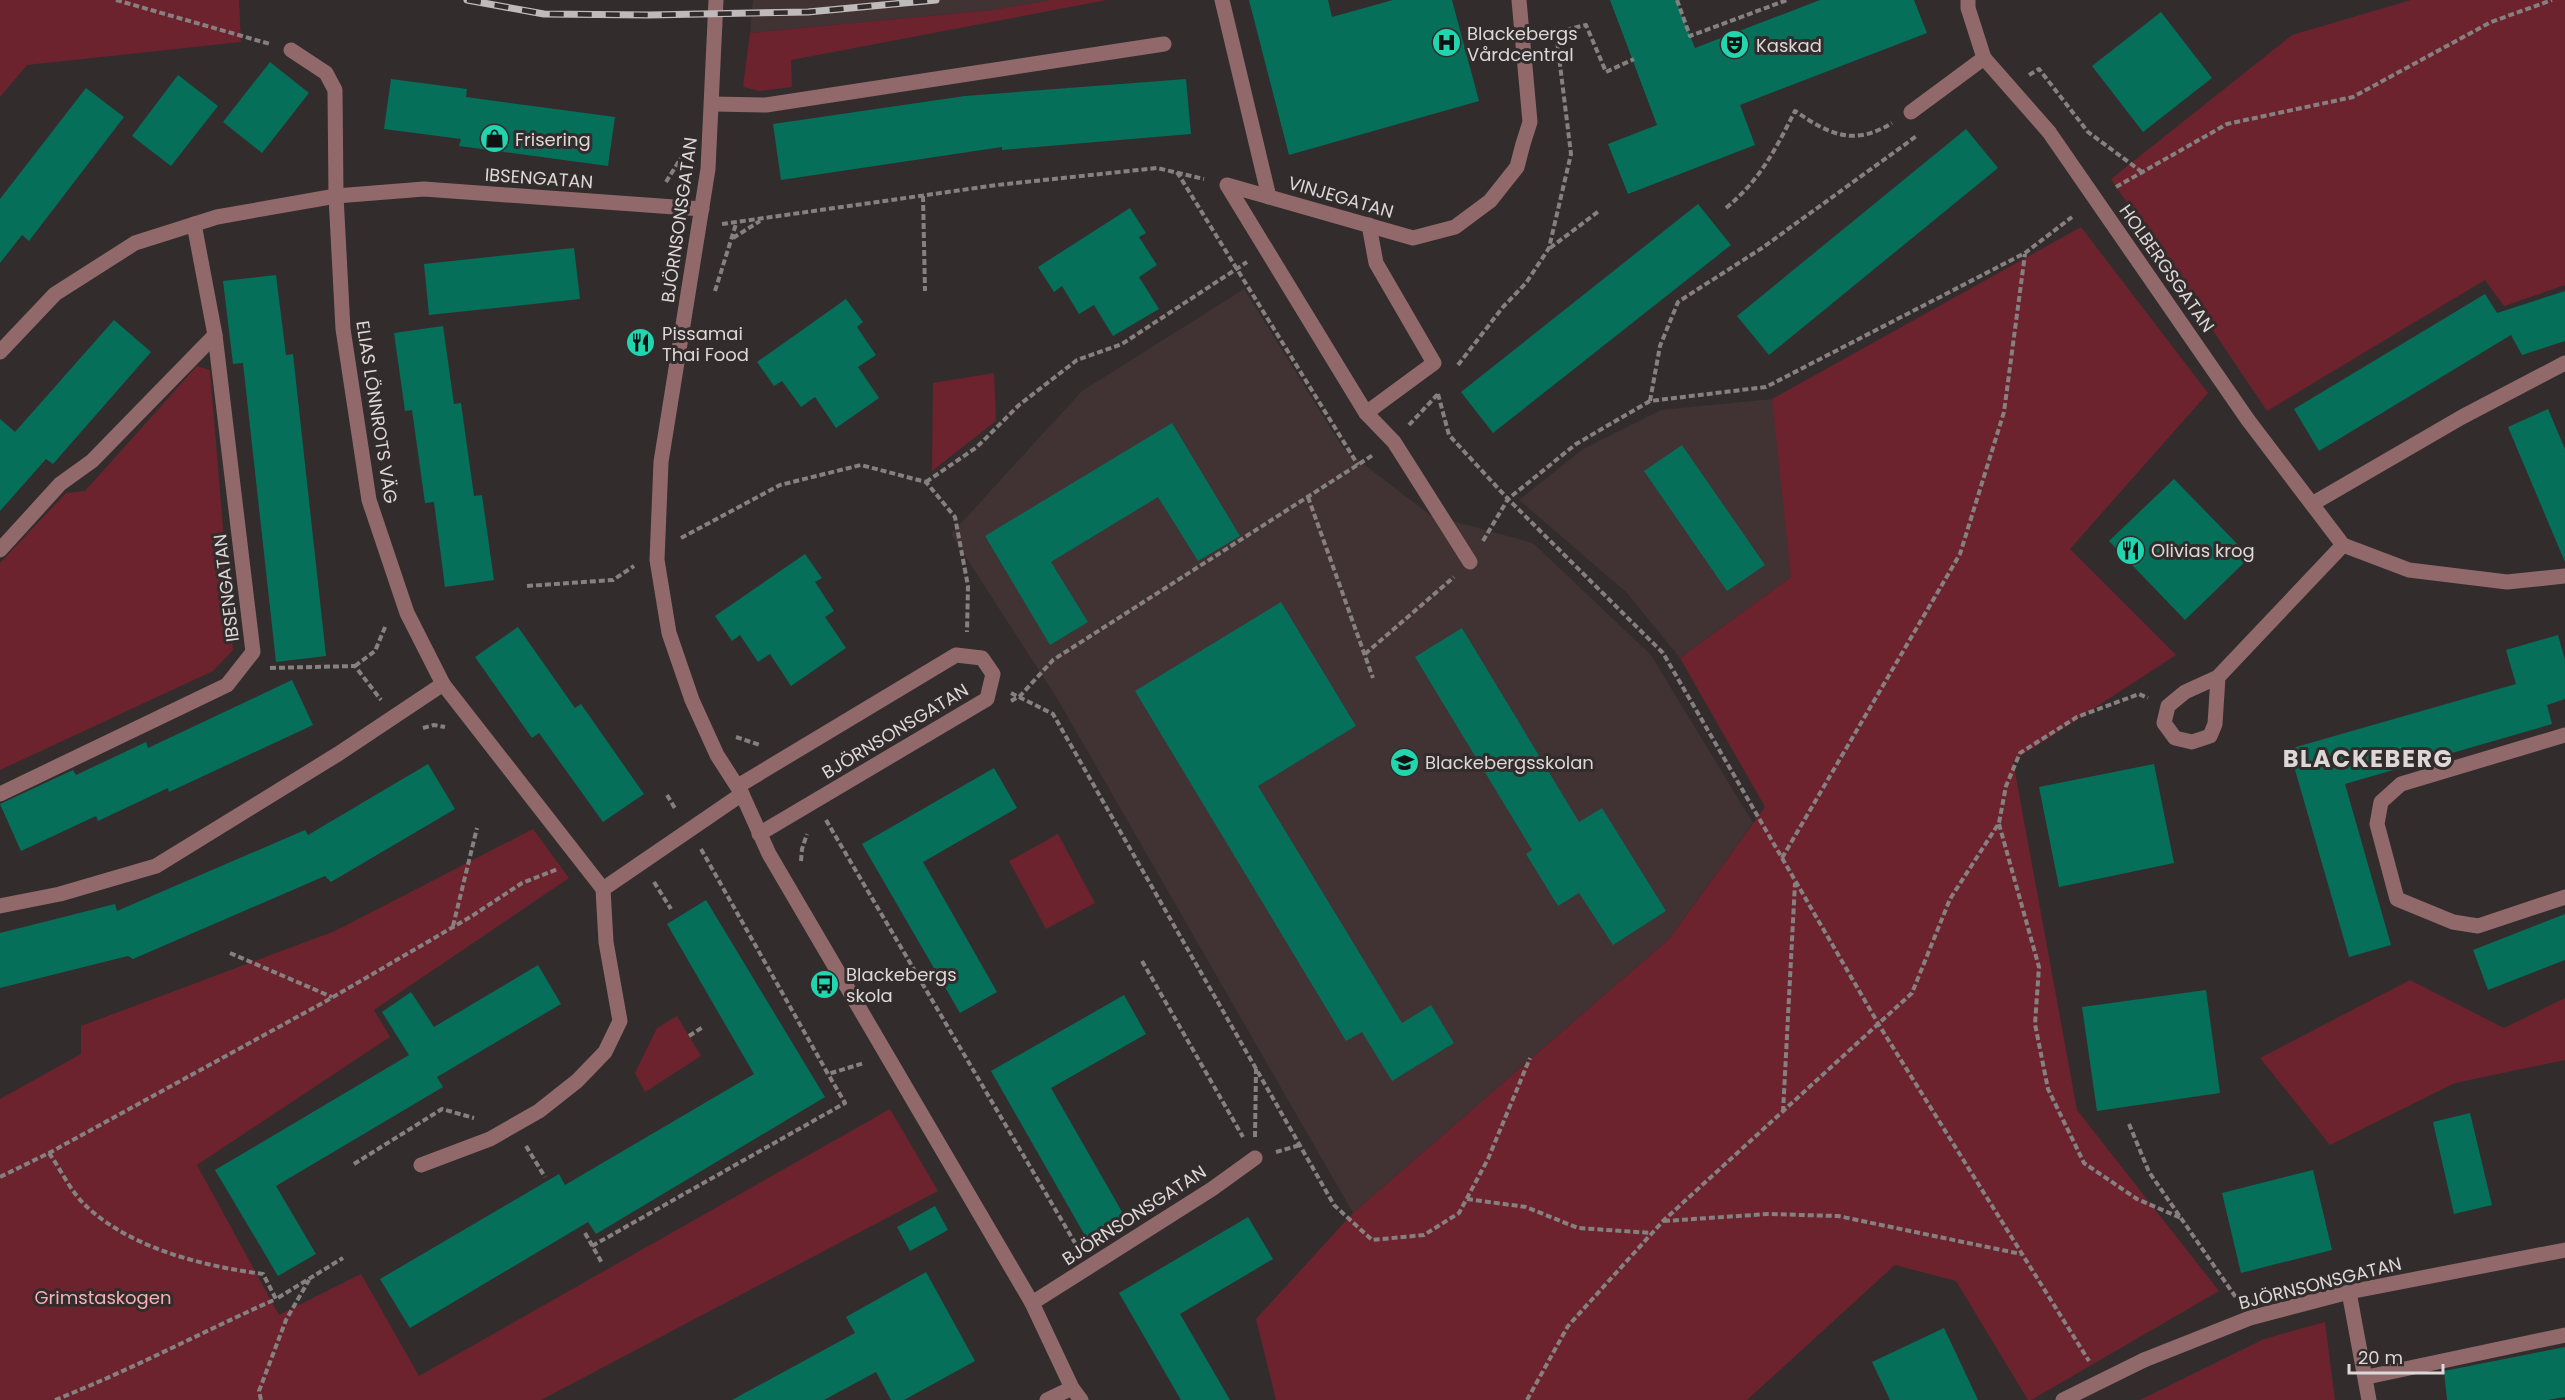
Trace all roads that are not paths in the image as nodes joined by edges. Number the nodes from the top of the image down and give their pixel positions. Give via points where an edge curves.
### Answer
1 (716, 0) edge
2 (1222, 0) edge
3 (1520, 0) edge
4 (1968, 0) edge
5 (1164, 44) dead end
6 (291, 50) road end
7 (1984, 58) junction
8 (713, 104) junction
9 (1911, 112) road end
10 (336, 196) junction
11 (1269, 197) junction
12 (702, 209) junction
13 (194, 224) junction
14 (1369, 225) junction
15 (215, 335) junction
16 (0, 352) edge
17 (2565, 363) edge
18 (1366, 414) junction
19 (2312, 504) junction
20 (2343, 544) junction
21 (0, 550) edge
22 (1470, 562) road end
23 (2565, 576) edge
24 (2218, 678) junction
25 (443, 684) junction
26 (2565, 735) edge
27 (740, 790) junction
28 (0, 794) edge
29 (759, 834) junction
30 (603, 889) junction
31 (2565, 897) edge
32 (0, 906) edge
33 (1255, 1158) road end
34 (421, 1165) dead end
35 (2565, 1250) edge
36 (2349, 1292) junction
37 (1032, 1303) junction
38 (2565, 1335) edge
39 (2367, 1377) junction
40 (1076, 1394) edge
41 (1047, 1400) edge
42 (2062, 1400) edge
43 (2369, 1400) edge

1 - 8 street, BJÖRNSONSGATAN
2 - 11 street
3 - 14 street, VINJEGATAN via 1530,122 1517,167 1490,201 1455,227 1413,238
4 - 7 street, HOLBERGSGATAN
5 - 8 street via 766,105
6 - 10 street via 326,74 335,90
7 - 9 street
7 - 19 street, HOLBERGSGATAN, bridge via 2049,132 2248,420
8 - 12 street, BJÖRNSONSGATAN
10 - 12 street, IBSENGATAN via 424,189
10 - 13 street, IBSENGATAN
10 - 25 street, ELIAS LÖNNROTS VÄG via 343,329 369,500 407,613
11 - 14 street, VINJEGATAN
11 - 18 street, VINJEGATAN via 1227,185
12 - 27 street, BJÖRNSONSGATAN via 661,462 657,560 669,633 692,700 717,755
13 - 15 street, IBSENGATAN
13 - 16 street, IBSENGATAN via 135,243 55,294
14 - 18 street via 1376,264 1434,363
15 - 21 street via 92,461 60,484
15 - 28 street, IBSENGATAN via 253,652 227,685
17 - 19 street
18 - 22 street via 1394,442
19 - 20 street, HOLBERGSGATAN
20 - 23 street via 2409,570 2507,582
20 - 24 street
24 - 24 street via 2185,692 2168,705 2164,723 2175,738 2192,742 2210,736 2215,723
25 - 30 street, ELIAS LÖNNROTS VÄG
25 - 32 street via 156,866 60,894
26 - 31 street via 2401,784 2381,802 2377,824 2397,899 2453,922 2478,926
27 - 29 street, BJÖRNSONSGATAN
27 - 29 street, BJÖRNSONSGATAN via 956,655 982,658 993,674 987,699
27 - 30 street
29 - 37 street, BJÖRNSONSGATAN
30 - 34 street via 606,942 620,1021 605,1052 539,1111 490,1139
33 - 37 street, BJÖRNSONSGATAN
35 - 36 street, BJÖRNSONSGATAN
36 - 39 street
36 - 42 street, BJÖRNSONSGATAN, bridge via 2250,1318 2145,1360
37 - 40 street, BJÖRNSONSGATAN
38 - 39 street
39 - 43 street
40 - 41 street

